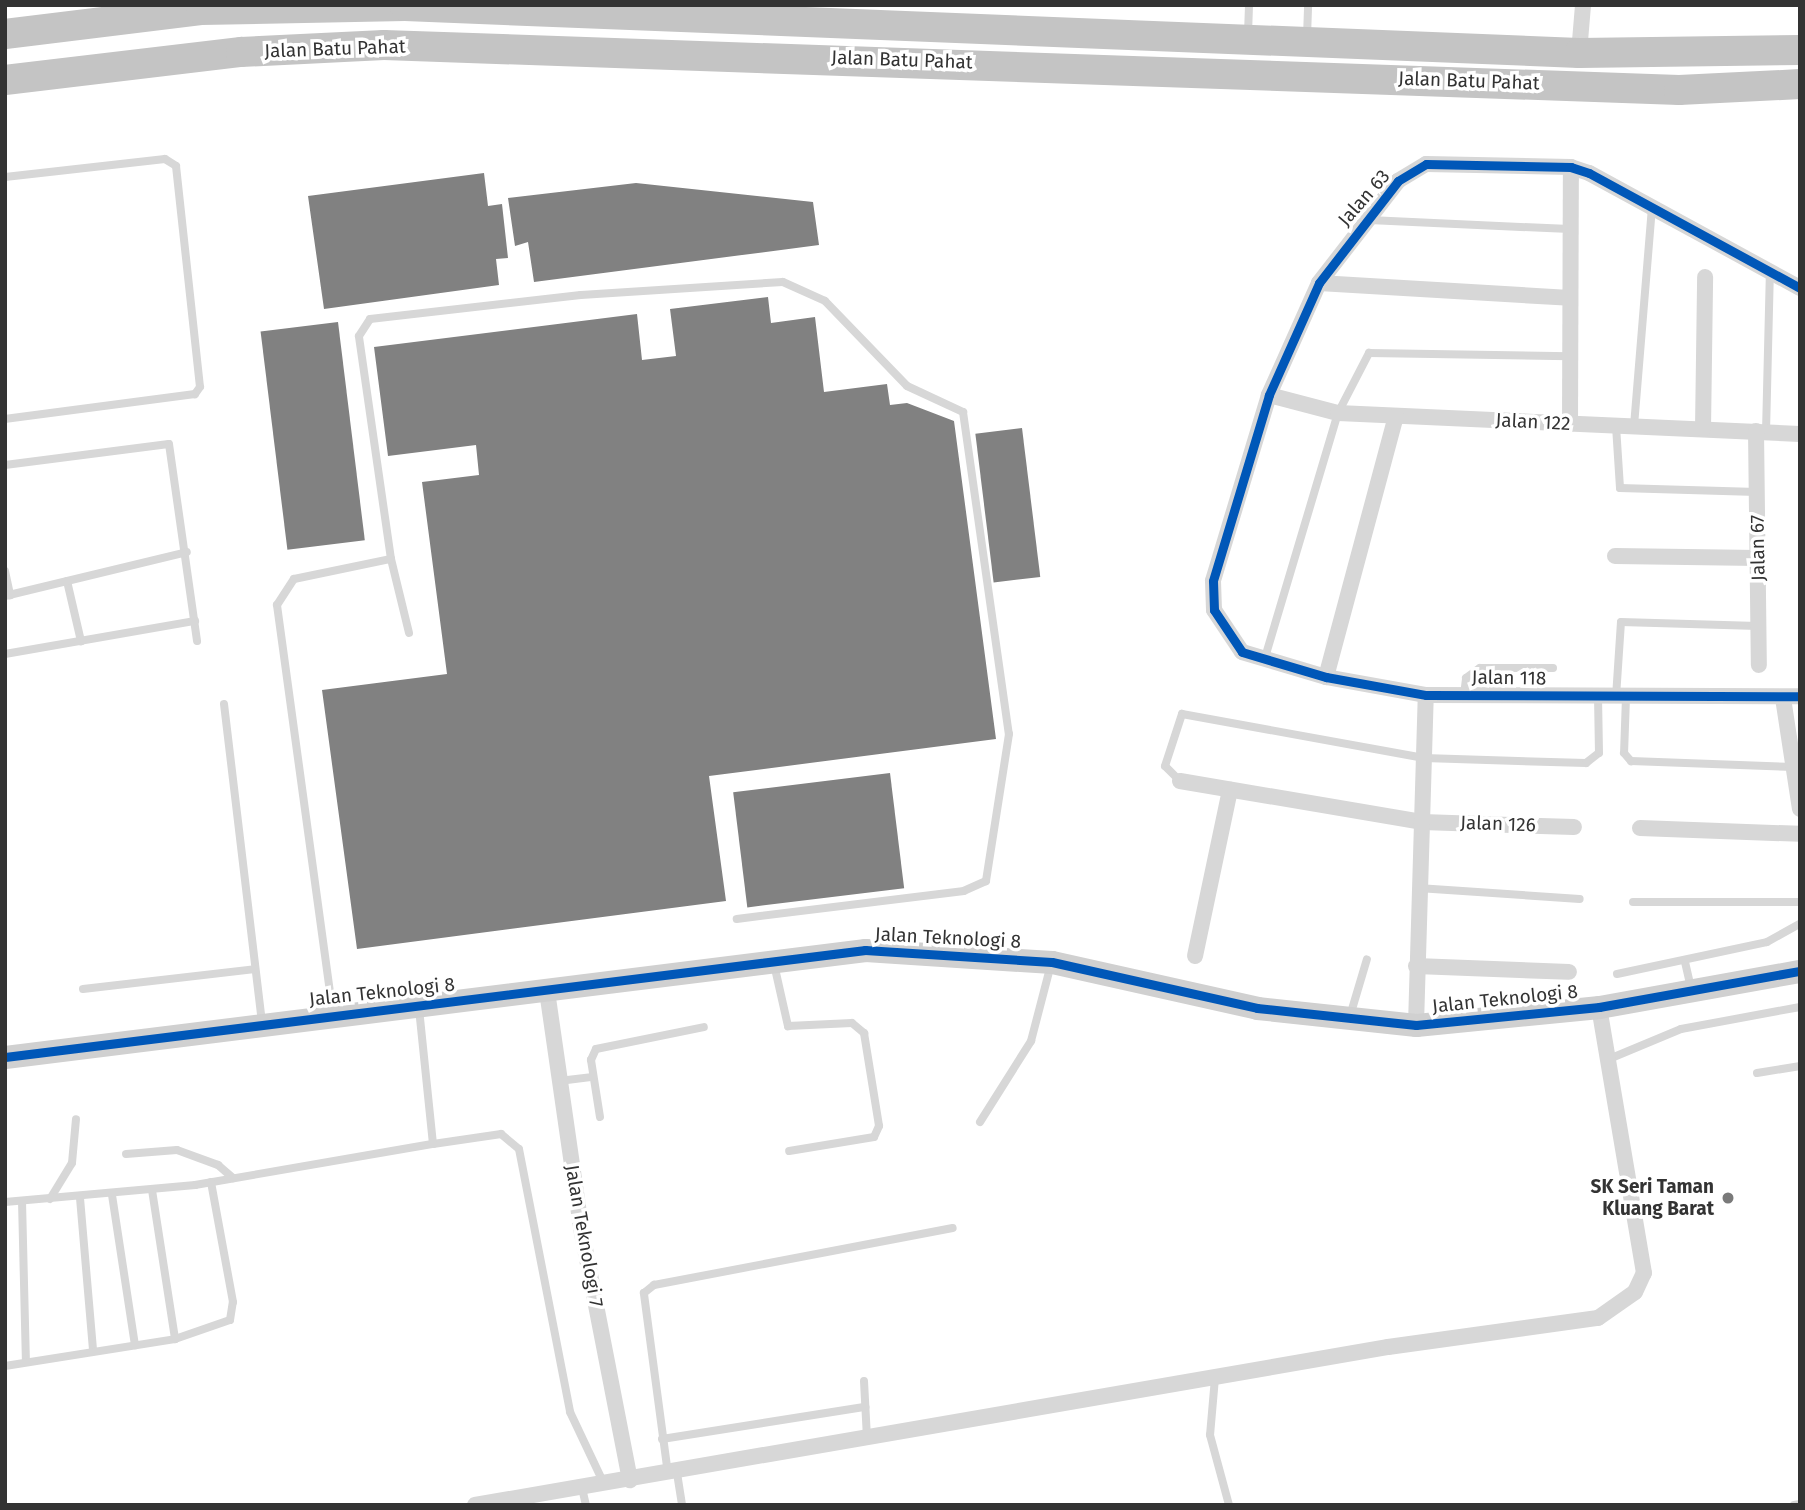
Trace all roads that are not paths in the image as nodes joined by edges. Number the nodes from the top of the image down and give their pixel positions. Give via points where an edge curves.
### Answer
1 (405, 5) edge
2 (1249, 5) edge
3 (1308, 5) edge
4 (1583, 5) edge
5 (202, 8) edge
6 (5, 34) edge
7 (1247, 37) junction
8 (1307, 40) junction
9 (1800, 50) edge
10 (1578, 53) junction
11 (5, 80) edge
12 (1800, 84) edge
13 (1571, 167) junction
14 (5, 177) edge
15 (1652, 207) junction
16 (1366, 219) junction
17 (1570, 229) junction
18 (1769, 271) junction
19 (1705, 277) dead end
20 (1320, 283) junction
21 (1800, 288) edge
22 (1570, 298) junction
23 (1570, 356) junction
24 (1269, 395) junction
25 (1338, 413) junction
26 (1396, 416) junction
27 (5, 419) edge
28 (1570, 424) junction
29 (1616, 426) junction
30 (1634, 426) junction
31 (1703, 429) junction
32 (1761, 432) junction
33 (1800, 434) edge
34 (5, 465) edge
35 (1756, 492) junction
36 (187, 552) junction
37 (1615, 556) dead end
38 (1758, 558) junction
39 (391, 559) junction
40 (5, 571) edge
41 (67, 581) junction
42 (8, 595) edge
43 (195, 621) junction
44 (1759, 626) junction
45 (409, 633) dead end
46 (1228, 638) joint
47 (81, 641) junction
48 (197, 641) dead end
49 (5, 654) edge
50 (1264, 661) junction
51 (1759, 665) dead end
52 (1553, 668) dead end
53 (1326, 677) junction
54 (1426, 695) junction
55 (1464, 695) junction
56 (1598, 696) junction
57 (1800, 696) edge
58 (1621, 697) junction
59 (1783, 698) junction
60 (224, 704) dead end
61 (1424, 758) junction
62 (1794, 767) junction
63 (1180, 781) joint
64 (1230, 790) junction
65 (1800, 809) edge
66 (1422, 822) junction
67 (1574, 827) dead end
68 (1640, 828) dead end
69 (1800, 834) edge
70 (1418, 888) junction
71 (1580, 900) dead end
72 (1633, 902) dead end
73 (1800, 902) edge
74 (737, 919) dead end
75 (1800, 924) edge
76 (1195, 956) dead end
77 (1367, 959) dead end
78 (1052, 962) junction
79 (1685, 962) junction
80 (774, 964) junction
81 (1416, 966) junction
82 (255, 969) junction
83 (1800, 971) edge
84 (1569, 972) dead end
85 (1617, 974) dead end
86 (83, 989) dead end
87 (1691, 989) junction
88 (547, 991) junction
89 (419, 1006) junction
90 (1599, 1007) junction
91 (1800, 1007) edge
92 (333, 1014) junction
93 (262, 1022) junction
94 (1348, 1023) junction
95 (1416, 1026) junction
96 (704, 1027) dead end
97 (5, 1057) edge
98 (1609, 1059) junction
99 (1800, 1066) edge
100 (1757, 1073) dead end
101 (593, 1077) junction
102 (559, 1081) junction
103 (600, 1116) dead end
104 (76, 1119) dead end
105 (980, 1122) dead end
106 (433, 1144) junction
107 (789, 1151) dead end
108 (126, 1154) dead end
109 (233, 1178) junction
110 (211, 1182) junction
111 (152, 1190) junction
112 (112, 1195) junction
113 (80, 1198) junction
114 (50, 1199) junction
115 (22, 1201) junction
116 (5, 1202) edge
117 (953, 1228) dead end
118 (175, 1339) junction
119 (135, 1345) junction
120 (93, 1351) junction
121 (26, 1362) junction
122 (5, 1366) edge
123 (1216, 1378) junction
124 (864, 1381) dead end
125 (866, 1407) junction
126 (662, 1440) junction
127 (867, 1441) junction
128 (672, 1473) junction
129 (630, 1480) junction
130 (604, 1484) junction
131 (583, 1488) junction
132 (1800, 1504) edge
133 (475, 1505) edge
134 (586, 1505) edge
135 (682, 1505) edge
136 (1229, 1505) edge
137 (1794, 1505) edge

1 - 5 highway, Jalan Batu Pahat
1 - 7 highway, Jalan Batu Pahat
2 - 7 lane
3 - 8 lane
4 - 10 street
5 - 6 highway, Jalan Batu Pahat
7 - 8 highway, Jalan Batu Pahat
8 - 10 highway, Jalan Batu Pahat
9 - 10 highway, Jalan Batu Pahat
11 - 12 highway, Jalan Batu Pahat via 241,52 384,45 1679,90
13 - 15 street, Jalan 63
13 - 16 street, Jalan 63 via 1426,164 1398,181
13 - 17 street
14 - 27 lane via 172,161 200,387 195,394
15 - 18 street, Jalan 63
15 - 30 lane
16 - 17 lane
16 - 20 street, Jalan 63
17 - 22 street
18 - 21 street, Jalan 63
18 - 32 lane
19 - 31 street
20 - 22 street
20 - 24 street, Jalan 63
22 - 23 street
23 - 25 lane via 1370,353
23 - 28 street
24 - 25 street, Jalan 122
24 - 46 street, Jalan 63 via 1214,571 1214,610
25 - 26 street, Jalan 122
25 - 50 lane
26 - 28 street, Jalan 122
26 - 53 street
28 - 29 street, Jalan 122
29 - 30 street, Jalan 122
29 - 35 lane via 1620,488
30 - 31 street, Jalan 122
31 - 32 street, Jalan 122
32 - 33 street, Jalan 122
32 - 35 street, Jalan 67
34 - 36 lane via 169,444
35 - 38 street, Jalan 67
36 - 41 lane
36 - 43 lane
37 - 38 street
38 - 44 street, Jalan 67
39 - 45 lane
39 - 74 lane via 359,336 370,319 581,295 783,282 825,301 907,386 959,407 967,422 1009,734 986,881 964,891
39 - 92 lane via 294,579 277,605
40 - 42 lane
41 - 42 lane
41 - 47 lane
43 - 47 lane
43 - 48 lane
44 - 51 street, Jalan 67
44 - 58 lane via 1620,622
46 - 50 street, Jalan 118
47 - 49 lane
50 - 53 street, Jalan 118
52 - 55 lane via 1480,668 1466,678
53 - 54 street, Jalan 118
54 - 55 street, Jalan 118
54 - 61 street
55 - 56 street, Jalan 118
56 - 58 street, Jalan 118
56 - 61 lane via 1593,761
57 - 59 street, Jalan 118
58 - 59 street, Jalan 118
58 - 62 lane via 1624,753 1631,761
59 - 62 street
60 - 82 lane
61 - 63 lane via 1182,714 1165,766
61 - 66 street
62 - 65 street
63 - 64 street, Jalan 126
64 - 66 street, Jalan 126
64 - 76 street
66 - 67 street, Jalan 126
66 - 70 street
68 - 69 street
70 - 71 lane
70 - 81 street
72 - 73 lane
75 - 79 lane via 1767,942
77 - 94 lane
78 - 80 street, Jalan Teknologi 8 via 894,949
78 - 94 street, Jalan Teknologi 8
78 - 105 lane via 1031,1041
79 - 85 lane
79 - 87 lane
80 - 88 street, Jalan Teknologi 8
80 - 107 lane via 788,1026 852,1023 864,1033 879,1126 874,1136
81 - 84 street
81 - 95 street
82 - 86 lane
82 - 93 lane
83 - 87 street, Jalan Teknologi 8
87 - 90 street, Jalan Teknologi 8
88 - 89 street, Jalan Teknologi 8
88 - 102 street, Jalan Teknologi 7
89 - 92 street, Jalan Teknologi 8
89 - 106 lane
90 - 95 street, Jalan Teknologi 8
90 - 98 street
91 - 98 lane via 1681,1029
92 - 93 street, Jalan Teknologi 8
93 - 97 street, Jalan Teknologi 8
94 - 95 street, Jalan Teknologi 8
96 - 101 lane via 602,1045 591,1060
98 - 123 street via 1644,1252 1635,1292 1617,1308 1598,1318
99 - 100 lane
101 - 102 lane
101 - 103 lane
102 - 129 street, Jalan Teknologi 7
104 - 114 lane via 72,1163
106 - 109 lane
106 - 130 lane via 501,1134 519,1149 570,1412
108 - 109 lane via 177,1150 218,1165
109 - 110 lane
110 - 111 lane
110 - 118 lane via 233,1312 229,1320
111 - 112 lane
111 - 118 lane
112 - 113 lane
112 - 119 lane
113 - 114 lane
113 - 120 lane
114 - 115 lane
115 - 116 lane
115 - 121 lane
117 - 126 lane via 654,1285 640,1302
118 - 119 lane
119 - 120 lane
120 - 121 lane
121 - 122 lane
123 - 127 street
123 - 136 lane via 1210,1435
124 - 125 lane
125 - 126 lane
125 - 127 lane
126 - 128 lane
127 - 128 street
128 - 129 street
128 - 135 lane
129 - 130 street
130 - 131 street
131 - 133 street
131 - 134 lane
132 - 137 lane

